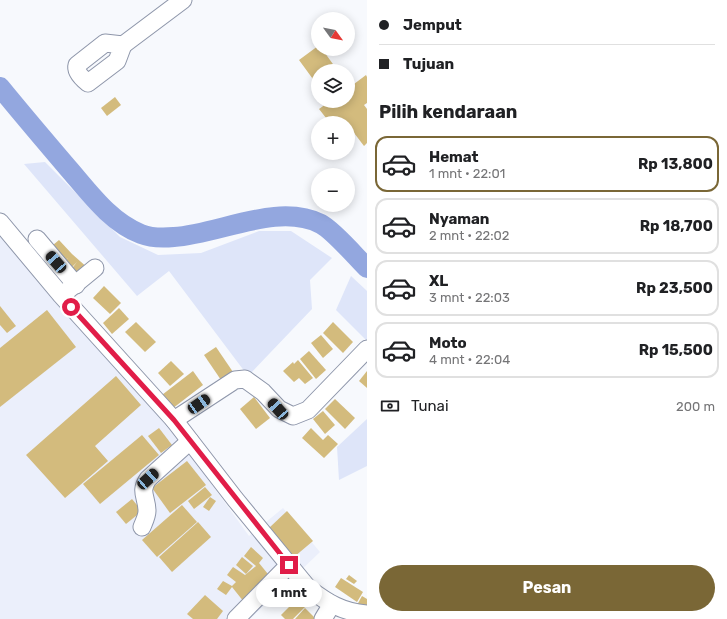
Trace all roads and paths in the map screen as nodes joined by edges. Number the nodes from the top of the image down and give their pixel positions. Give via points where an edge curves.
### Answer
1 (183, 0) edge
2 (123, 45) dead end
3 (2, 230) edge
4 (37, 239) dead end
5 (95, 268) dead end
6 (76, 284) junction
7 (61, 295) junction
8 (367, 349) edge
9 (174, 420) junction
10 (190, 441) junction
11 (142, 527) dead end
12 (289, 565) junction
13 (330, 604) junction
14 (367, 614) edge
15 (236, 619) edge
16 (323, 619) edge

1 - 2 street
3 - 7 street
4 - 6 street
5 - 6 street
6 - 7 street
7 - 9 street
8 - 9 street via 303,413 293,416 278,409 263,392 245,379 235,380
9 - 10 street
10 - 11 street via 144,484 147,511
10 - 12 street
12 - 13 street via 308,588
12 - 15 street
13 - 14 street via 352,613
13 - 16 street

